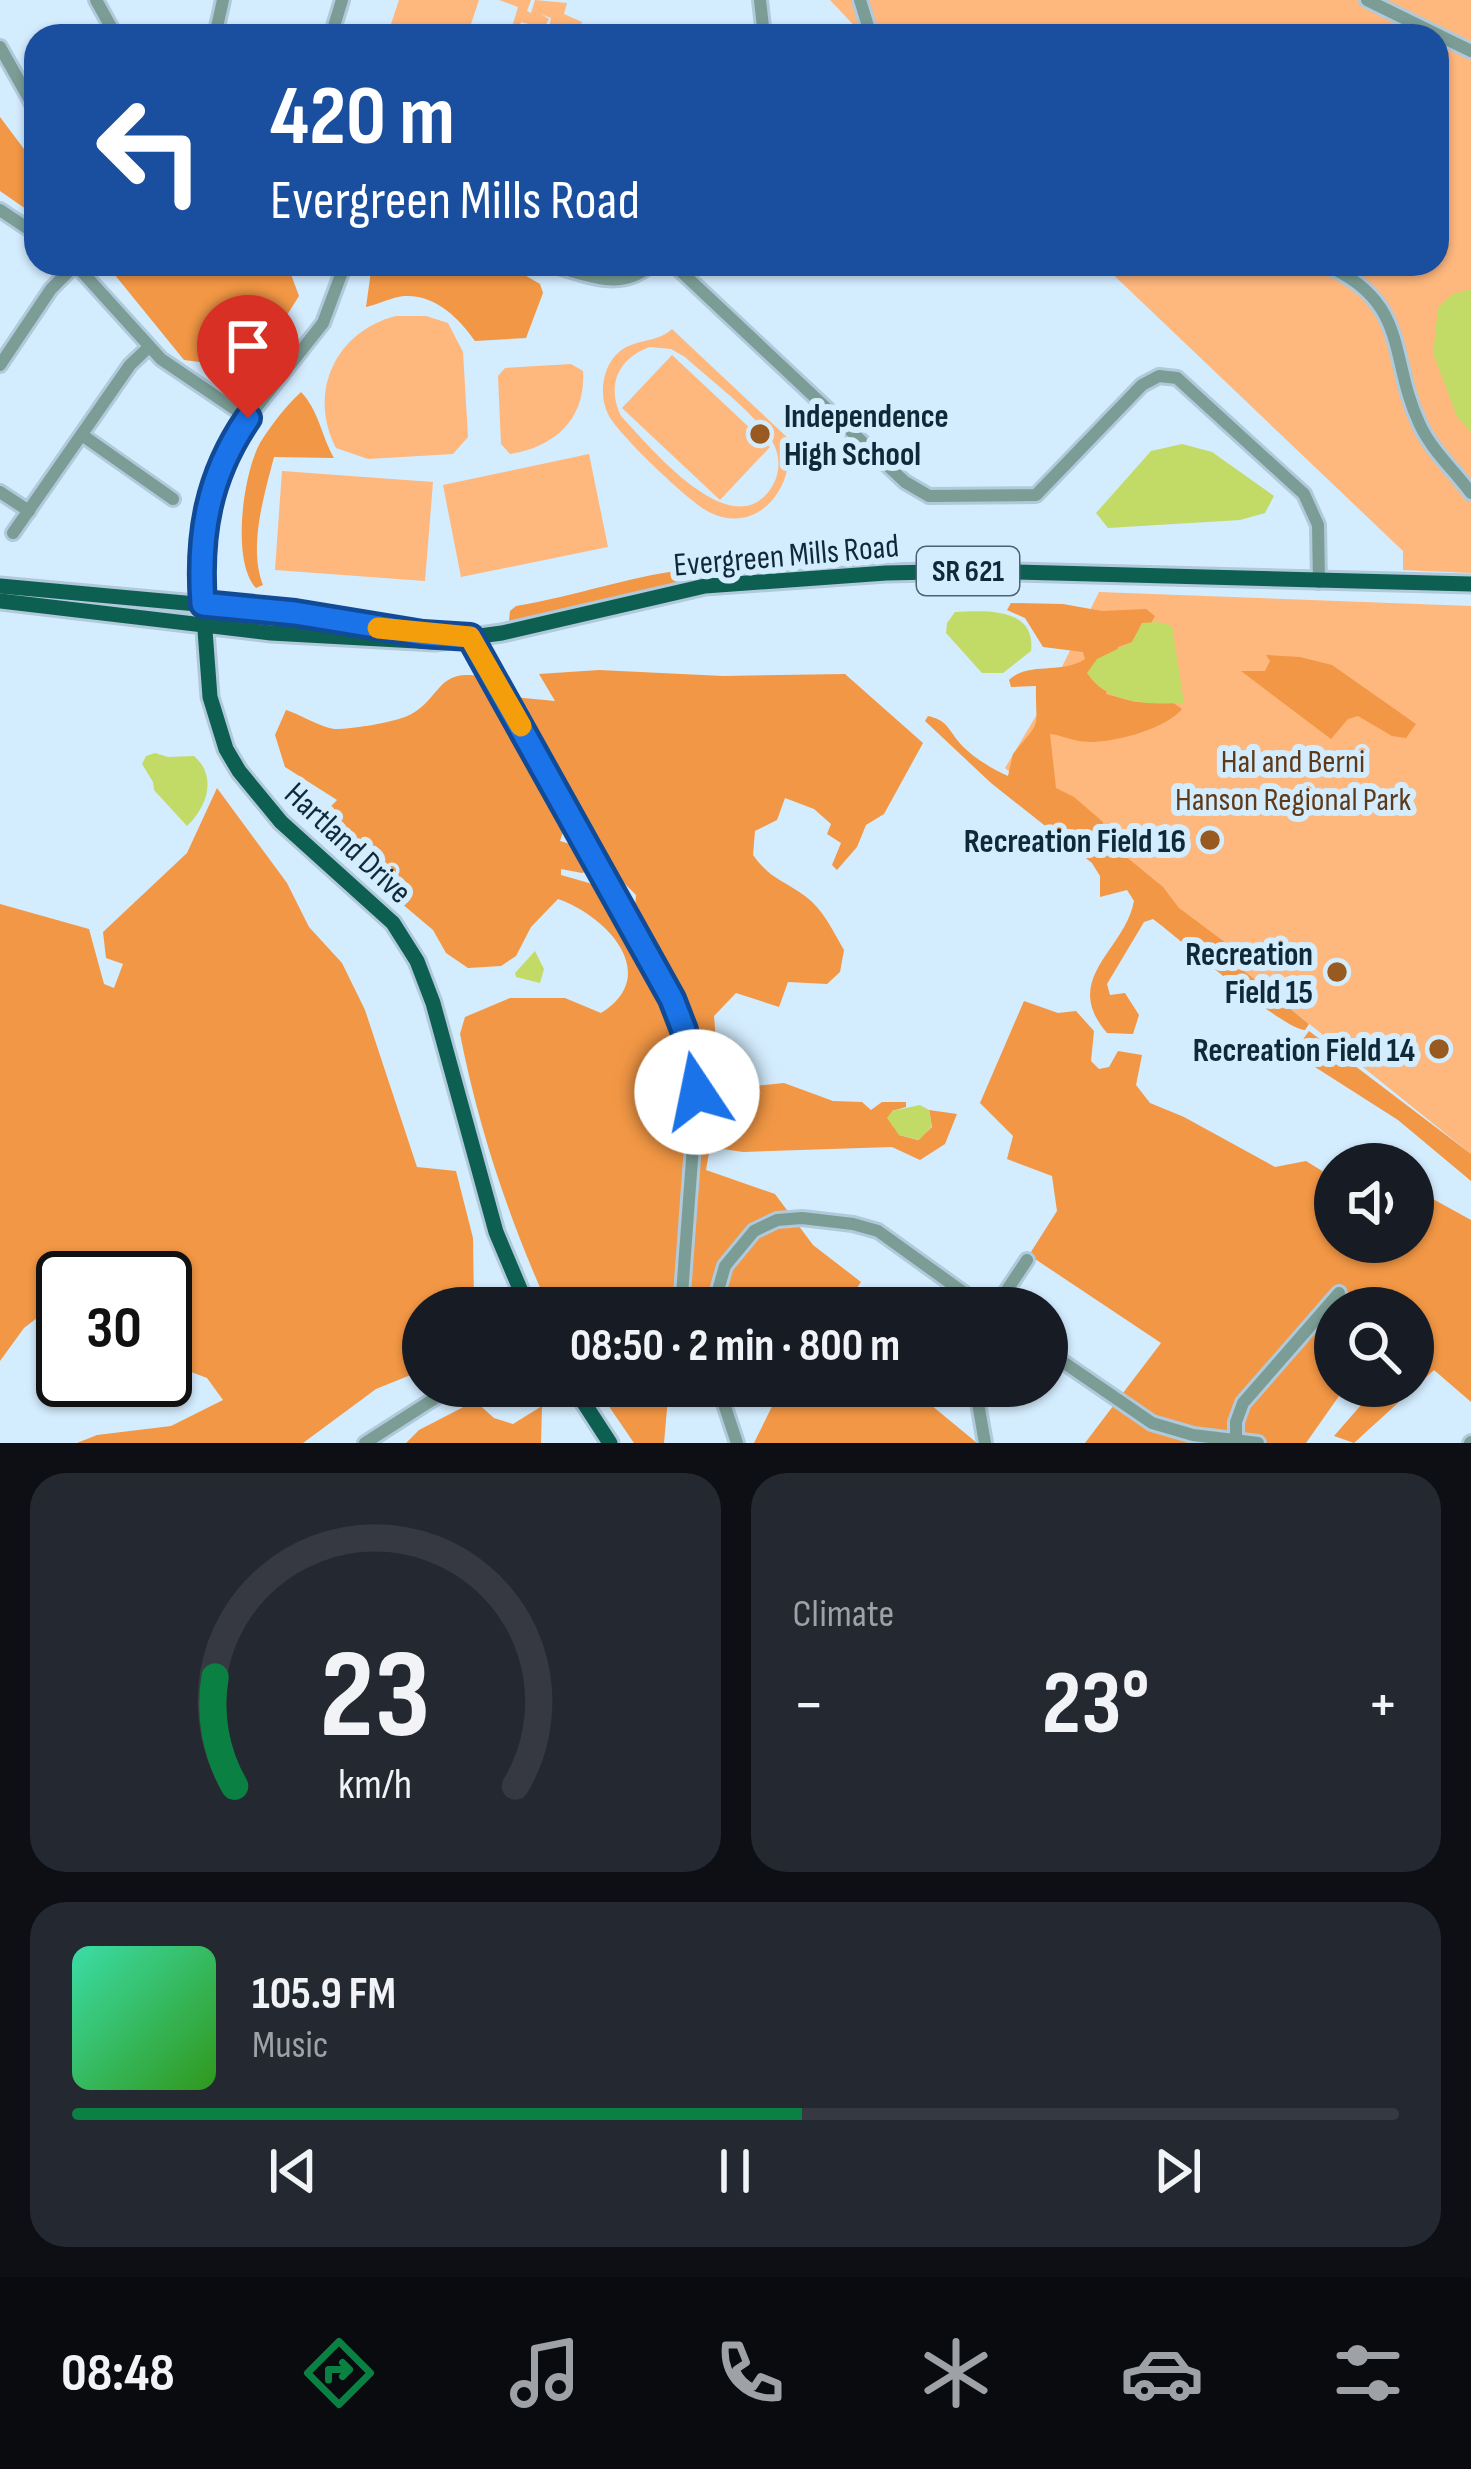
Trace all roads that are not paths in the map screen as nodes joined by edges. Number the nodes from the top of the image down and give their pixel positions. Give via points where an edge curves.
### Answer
1 (1367, 0) edge
2 (1416, 24) edge
3 (0, 46) edge
4 (24, 89) edge
5 (63, 276) edge
6 (86, 276) edge
7 (339, 276) edge
8 (601, 276) edge
9 (635, 276) edge
10 (687, 276) edge
11 (1345, 276) edge
12 (149, 347) junction
13 (0, 365) edge
14 (248, 418) junction
15 (82, 435) junction
16 (0, 492) edge
17 (1471, 493) edge
18 (173, 499) dead end
19 (29, 511) junction
20 (13, 533) dead end
21 (1319, 582) junction
22 (1471, 584) edge
23 (0, 586) edge
24 (0, 601) edge
25 (203, 604) junction
26 (205, 626) junction
27 (396, 630) junction
28 (470, 637) junction
29 (1027, 1260) dead end
30 (519, 1287) edge
31 (682, 1287) edge
32 (718, 1287) edge
33 (956, 1287) edge
34 (1009, 1287) edge
35 (1314, 1322) edge
36 (1068, 1365) edge
37 (421, 1407) edge
38 (587, 1407) edge
39 (725, 1407) edge
40 (979, 1407) edge
41 (1236, 1442) edge
42 (365, 1443) edge
43 (610, 1443) edge
44 (737, 1443) edge
45 (985, 1443) edge
46 (1258, 1443) edge

1 - 2 street
3 - 4 street
5 - 13 street
6 - 12 street
7 - 14 street via 323,323
8 - 9 street
10 - 21 street via 928,496 1036,495 1142,385 1177,378 1304,494 1318,525
11 - 17 street via 1388,319 1420,424
12 - 14 street
12 - 15 street
14 - 25 street via 203,521
15 - 18 street
15 - 19 street
16 - 19 street
19 - 20 street
21 - 22 main road, Evergreen Mills Road / SR 621
21 - 28 main road, Evergreen Mills Road / SR 621 via 983,571 764,580
23 - 25 main road, Evergreen Mills Road / SR 621
24 - 26 main road, Evergreen Mills Road / SR 621
25 - 26 main road, Hartland Drive
25 - 27 main road, Evergreen Mills Road / SR 621
26 - 27 main road via 219,620
26 - 28 main road, Evergreen Mills Road / SR 621 via 358,640
26 - 30 main road, Hartland Drive via 210,698 239,771 281,822 393,923 418,961
27 - 28 main road, Evergreen Mills Road / SR 621
28 - 31 street via 684,1030 697,1092
29 - 34 street
32 - 33 street via 754,1231 802,1219 878,1231
35 - 41 street via 1243,1403
36 - 41 street via 1153,1423
37 - 42 street
38 - 43 main road
39 - 44 street
40 - 45 street
41 - 46 street

